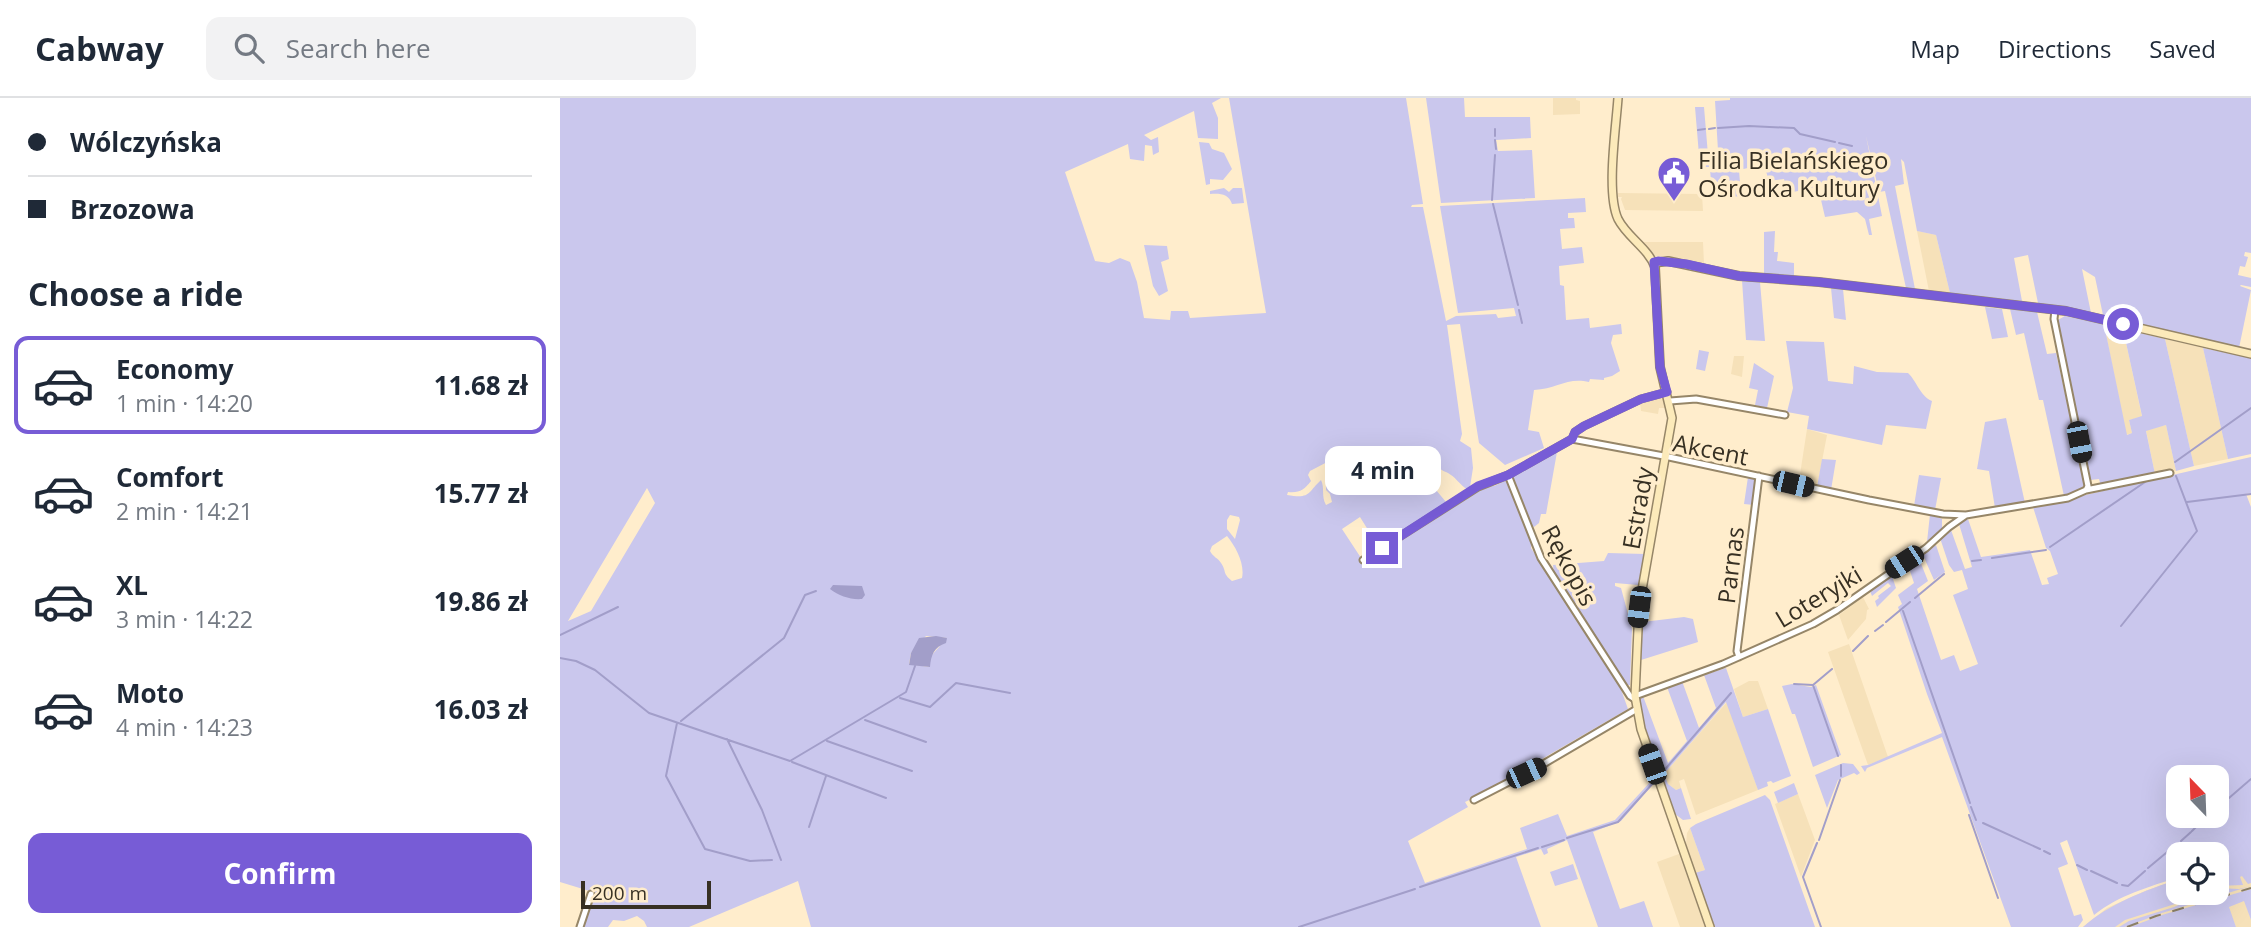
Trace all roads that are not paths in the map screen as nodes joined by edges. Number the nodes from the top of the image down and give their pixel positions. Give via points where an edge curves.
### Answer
1 (1618, 98) edge
2 (1654, 262) junction
3 (2055, 310) junction
4 (2251, 354) edge
5 (1667, 392) junction
6 (1670, 401) junction
7 (1785, 415) dead end
8 (1572, 439) junction
9 (1666, 457) junction
10 (2170, 473) dead end
11 (1508, 475) junction
12 (1759, 476) junction
13 (2086, 490) junction
14 (1966, 516) junction
15 (1363, 560) dead end
16 (1738, 657) junction
17 (1635, 698) junction
18 (1637, 709) junction
19 (1474, 800) dead end
20 (591, 894) dead end
21 (580, 927) edge
22 (1710, 927) edge

1 - 2 main road via 1615,211
2 - 3 main road via 1739,276
2 - 5 main road, Estrady via 1660,367
3 - 4 main road
3 - 13 street
5 - 6 main road, Estrady
5 - 8 street via 1592,421 1576,430
6 - 7 street via 1696,399
6 - 9 main road, Estrady
8 - 9 street, Akcent
8 - 11 street
9 - 12 street, Akcent
9 - 17 main road, Estrady via 1639,607
10 - 13 street, Loteryjki
11 - 15 street via 1478,486
11 - 17 street, Rękopis via 1544,564
12 - 14 street, Akcent
12 - 16 street, Parnas
13 - 14 street, Loteryjki via 2068,498
14 - 16 street, Loteryjki via 1837,610
16 - 17 street, Loteryjki
17 - 18 main road, Estrady
18 - 19 street
18 - 22 main road, Estrady
20 - 21 street

